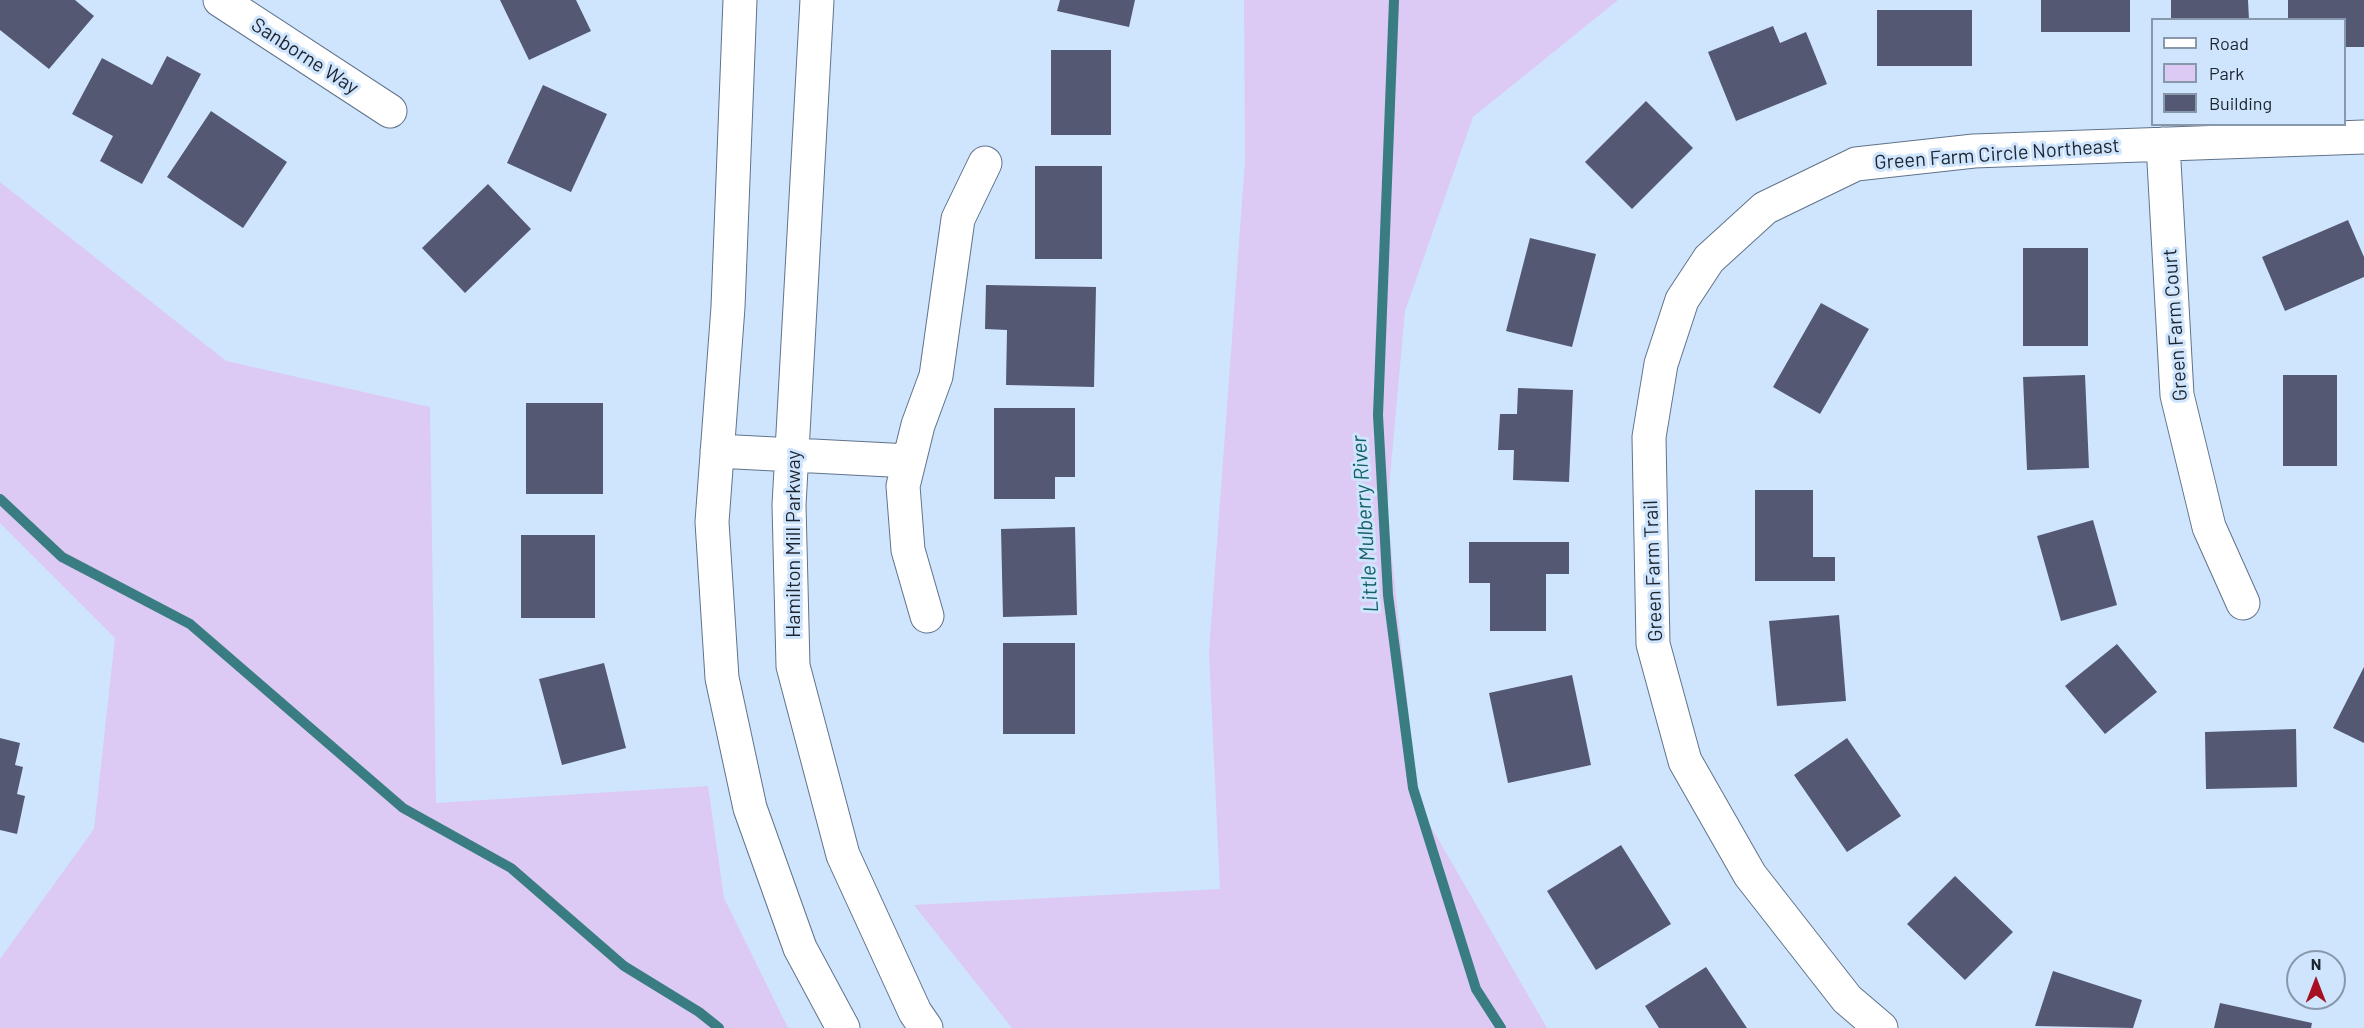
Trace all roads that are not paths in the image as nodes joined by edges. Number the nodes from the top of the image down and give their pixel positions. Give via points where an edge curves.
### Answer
1 (220, 0) edge
2 (741, 0) edge
3 (817, 0) edge
4 (390, 111) dead end
5 (2364, 137) edge
6 (2163, 144) junction
7 (985, 163) dead end
8 (1682, 300) joint
9 (717, 451) junction
10 (791, 455) junction
11 (909, 461) junction
12 (2243, 603) dead end
13 (927, 616) dead end
14 (843, 1028) edge
15 (926, 1028) edge
16 (1881, 1028) edge

1 - 4 street, Sanborne Way
2 - 9 street via 728,307
3 - 10 street, Hamilton Mill Parkway
5 - 6 street, Green Farm Circle Northeast
6 - 8 street, Green Farm Circle Northeast via 1974,151 1856,164 1765,208 1709,259
6 - 12 street, Green Farm Court via 2177,395 2209,527
7 - 11 street via 958,219 936,376
8 - 16 street, Green Farm Trail via 1661,364 1649,437 1653,644 1685,761 1750,875 1846,999
9 - 10 street
9 - 14 street via 712,522 722,678 747,797 800,948
10 - 11 street
10 - 15 street, Hamilton Mill Parkway via 794,666 843,855
11 - 13 street via 903,486 908,550

